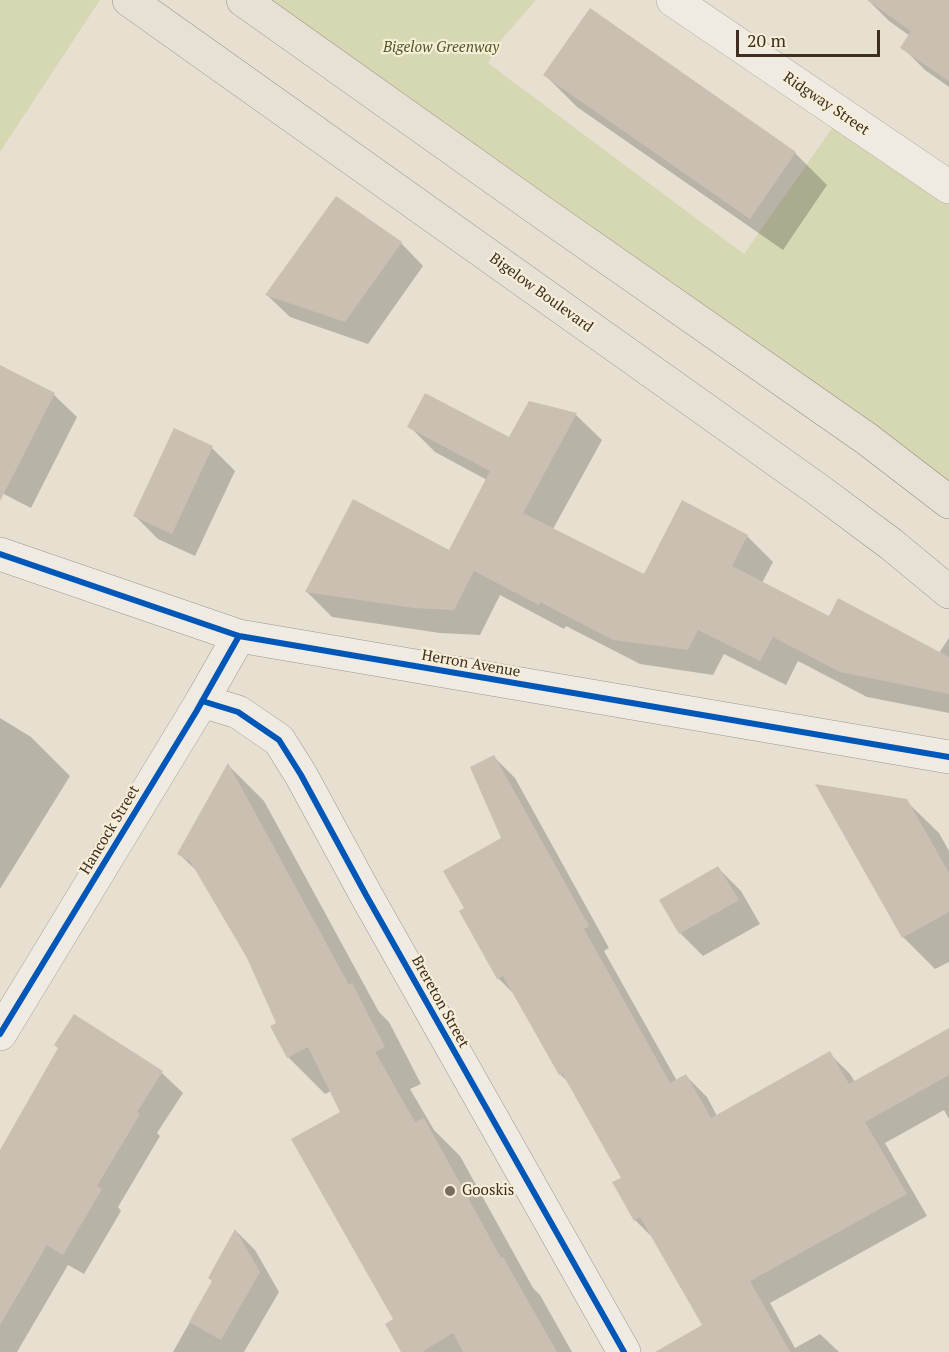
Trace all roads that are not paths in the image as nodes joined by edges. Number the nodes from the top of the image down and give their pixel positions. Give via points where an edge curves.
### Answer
1 (129, 0) edge
2 (243, 0) edge
3 (672, 0) edge
4 (949, 188) edge
5 (949, 501) edge
6 (0, 554) edge
7 (949, 592) edge
8 (238, 636) junction
9 (202, 701) junction
10 (949, 757) edge
11 (0, 1034) edge
12 (624, 1352) edge

1 - 7 main road, Bigelow Boulevard via 817,489
2 - 5 main road via 867,439
3 - 4 street, Ridgway Street
6 - 8 street, Herron Avenue
8 - 9 street, Hancock Street
8 - 10 street, Herron Avenue
9 - 11 street, Hancock Street
9 - 12 street, Brereton Street via 238,712 279,740

